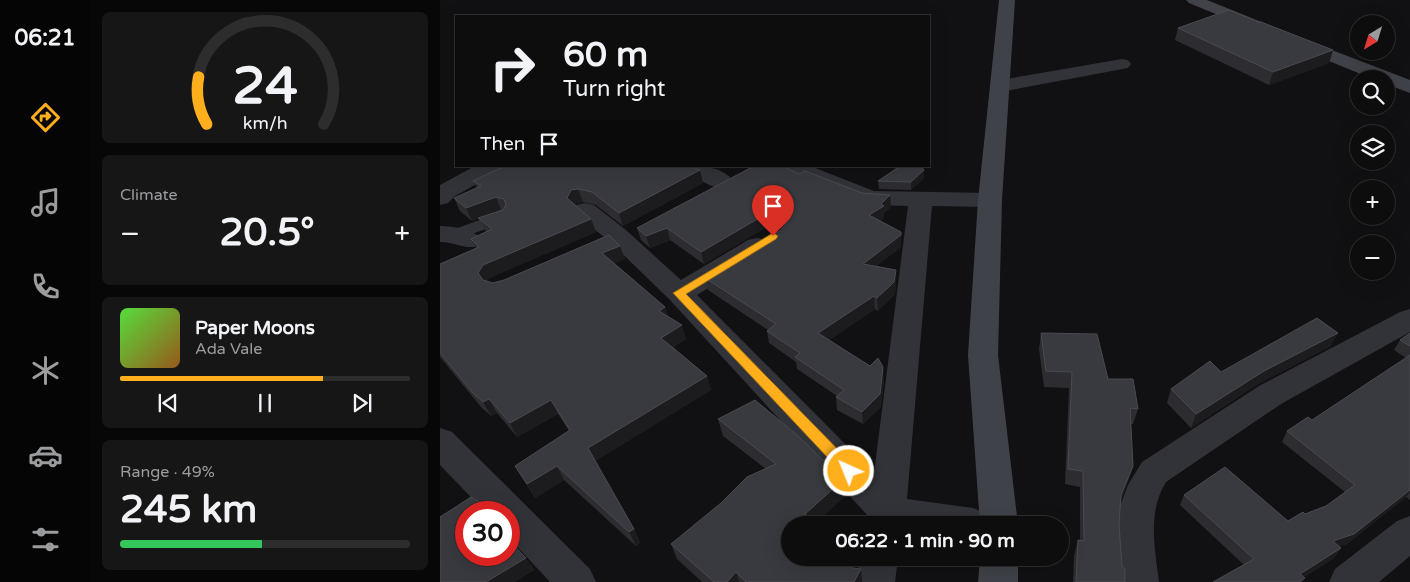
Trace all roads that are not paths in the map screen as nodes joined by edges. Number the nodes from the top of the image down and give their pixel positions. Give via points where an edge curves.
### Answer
1 (1007, 0) edge
2 (1194, 0) edge
3 (1122, 64) dead end
4 (1000, 86) junction
5 (1410, 87) edge
6 (490, 167) edge
7 (695, 167) edge
8 (792, 167) edge
9 (698, 197) edge
10 (440, 198) edge
11 (921, 200) junction
12 (983, 200) junction
13 (585, 210) dead end
14 (502, 217) edge
15 (773, 236) edge
16 (456, 237) edge
17 (679, 293) junction
18 (1410, 319) edge
19 (440, 442) edge
20 (497, 501) edge
21 (893, 516) edge
22 (894, 516) edge
23 (998, 516) edge
24 (520, 524) edge
25 (1410, 533) edge
26 (878, 566) edge
27 (999, 566) edge
28 (576, 582) edge
29 (875, 582) edge
30 (998, 582) edge
31 (1139, 582) edge
32 (1349, 582) edge

1 - 4 main road
2 - 5 main road
3 - 4 street
4 - 12 main road
6 - 10 street
7 - 9 street via 732,179
8 - 11 street via 871,198
11 - 12 street
11 - 22 street
12 - 23 main road via 983,355
13 - 17 street
14 - 16 lane
15 - 17 street
17 - 21 street
18 - 31 street via 1270,395 1154,472 1136,507
19 - 20 street
24 - 28 street
25 - 32 street
26 - 29 street
27 - 30 main road

